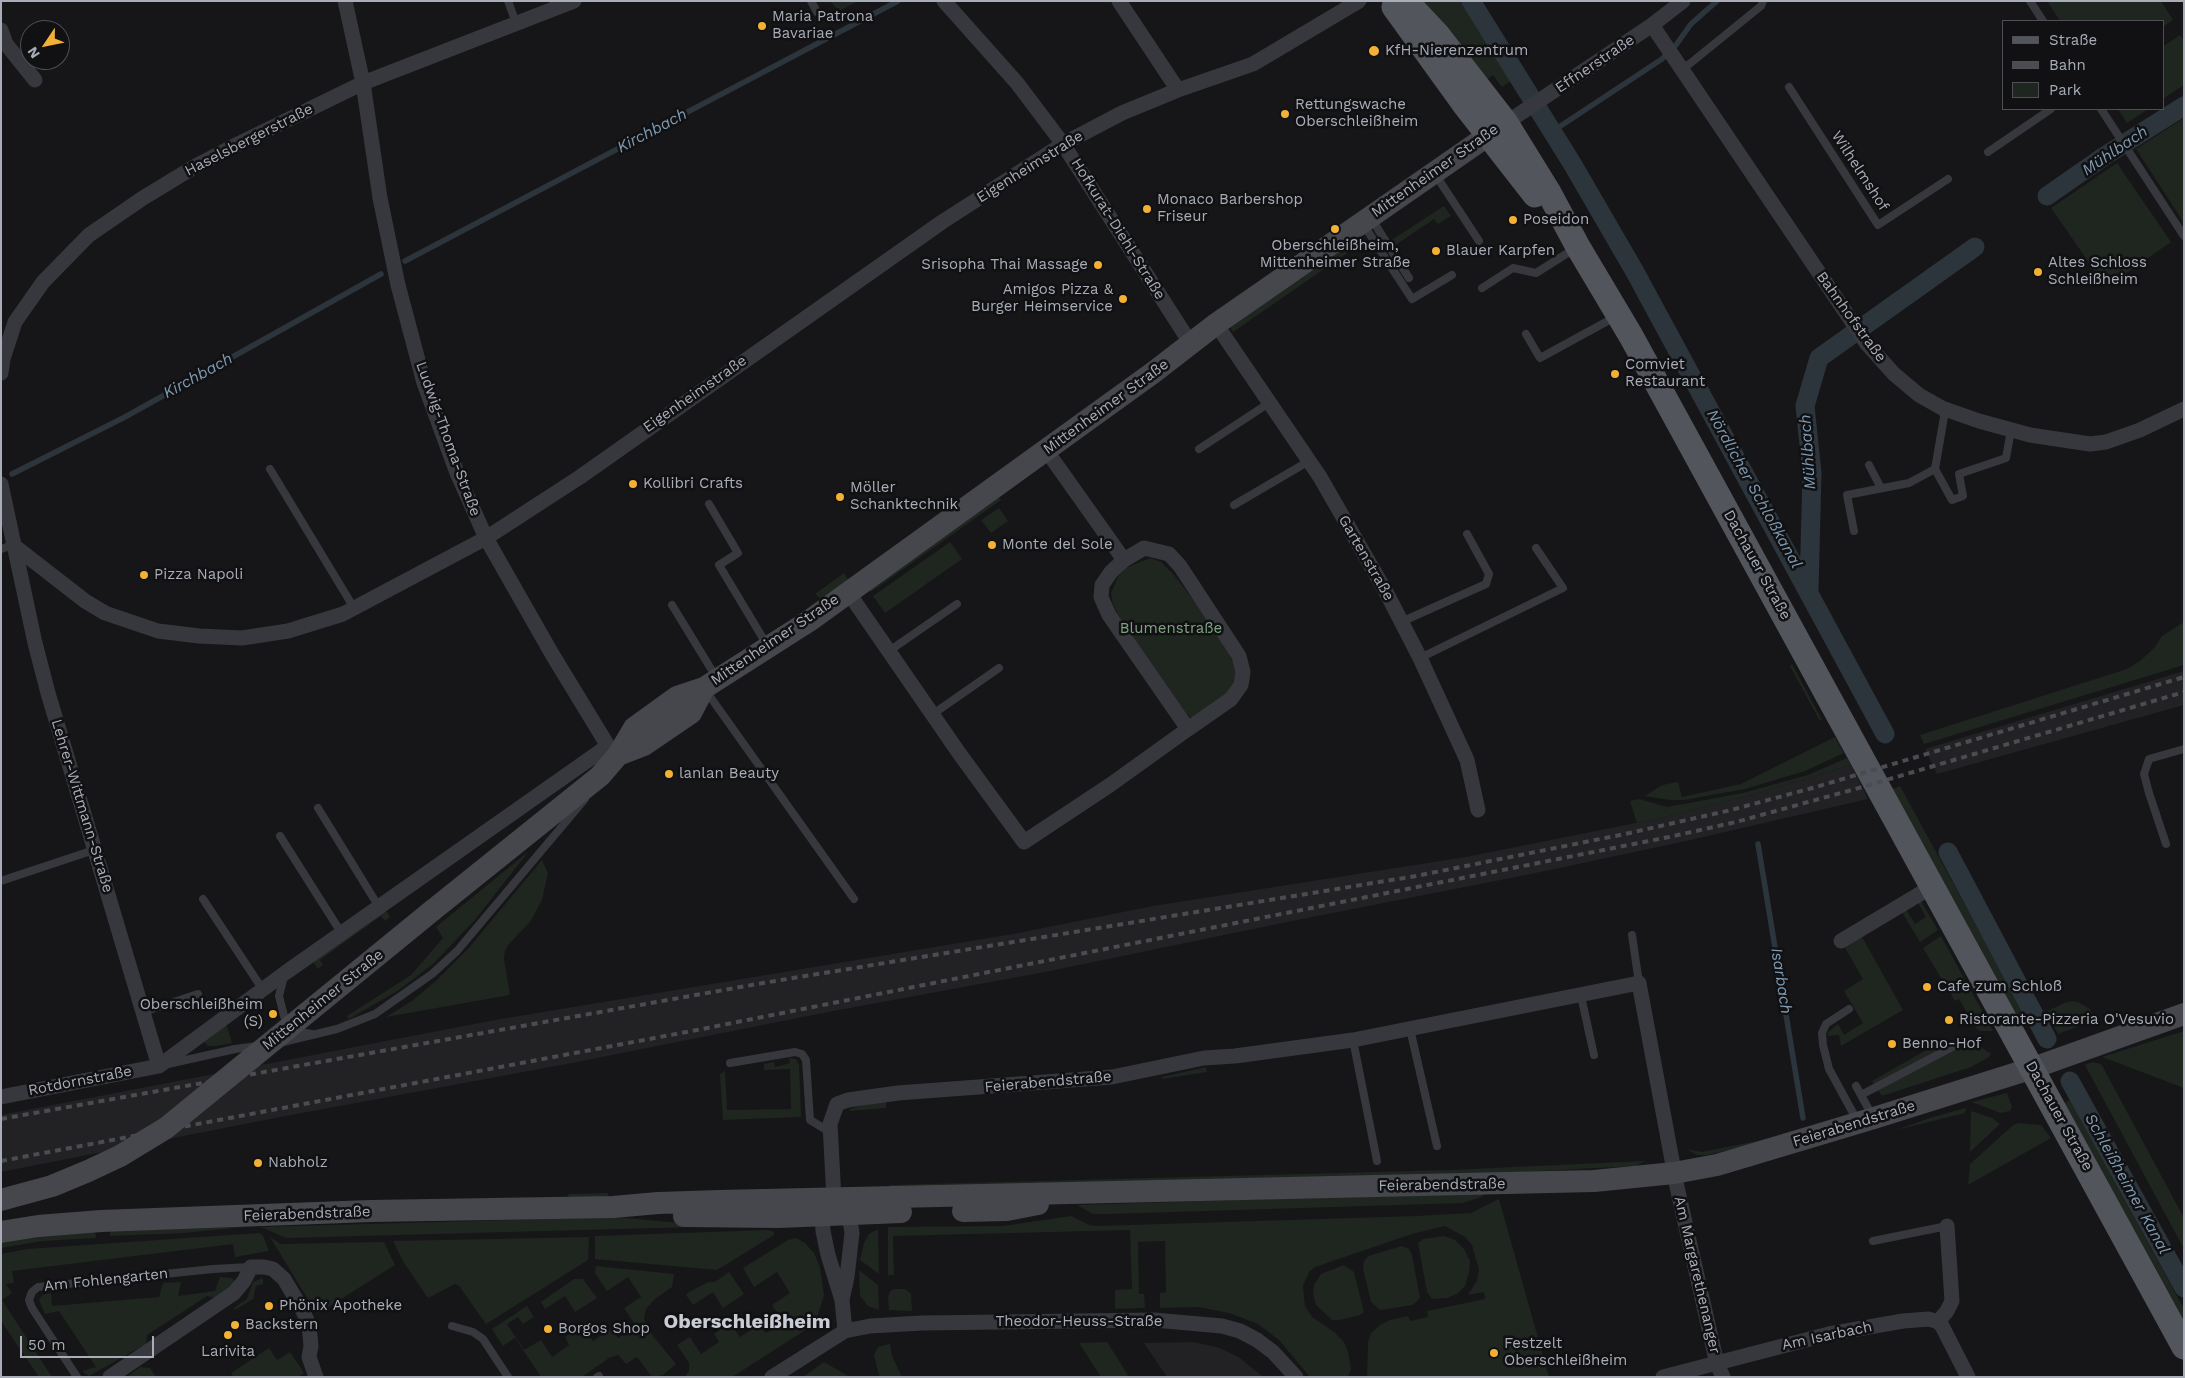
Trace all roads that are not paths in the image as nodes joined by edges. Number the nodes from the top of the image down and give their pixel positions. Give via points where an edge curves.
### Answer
1 (345, 1) edge
2 (508, 1) edge
3 (574, 1) edge
4 (811, 1) edge
5 (944, 1) edge
6 (1119, 1) edge
7 (1359, 1) edge
8 (1392, 1) edge
9 (1406, 1) edge
10 (1683, 1) edge
11 (1763, 1) edge
12 (2030, 1) edge
13 (817, 12) dead end
14 (2042, 20) edge
15 (516, 23) junction
16 (1652, 25) junction
17 (1, 30) edge
18 (1680, 66) junction
19 (35, 80) dead end
20 (362, 83) junction
21 (1789, 87) dead end
22 (1178, 90) junction
23 (2050, 110) edge
24 (2102, 110) edge
25 (1506, 122) junction
26 (1063, 144) junction
27 (1988, 152) dead end
28 (1434, 172) junction
29 (1948, 178) dead end
30 (1366, 219) junction
31 (2184, 236) edge
32 (1479, 241) dead end
33 (1578, 247) junction
34 (1452, 275) dead end
35 (1409, 278) dead end
36 (1482, 288) dead end
37 (1619, 315) junction
38 (1216, 324) junction
39 (1526, 334) dead end
40 (1191, 344) junction
41 (2, 364) edge
42 (1269, 403) junction
43 (1942, 408) junction
44 (2184, 409) edge
45 (2011, 430) junction
46 (1046, 450) junction
47 (1199, 450) dead end
48 (1309, 461) junction
49 (1868, 465) dead end
50 (270, 469) dead end
51 (1936, 469) junction
52 (1, 484) edge
53 (1882, 488) junction
54 (709, 504) dead end
55 (1234, 505) dead end
56 (1854, 531) dead end
57 (1467, 534) dead end
58 (486, 538) junction
59 (7, 547) edge
60 (1536, 548) dead end
61 (1124, 560) junction
62 (848, 592) junction
63 (957, 604) dead end
64 (672, 605) dead end
65 (354, 608) junction
66 (1402, 622) junction
67 (768, 646) junction
68 (889, 651) junction
69 (1420, 658) junction
70 (999, 668) dead end
71 (710, 683) junction
72 (933, 714) junction
73 (1188, 729) junction
74 (2184, 748) edge
75 (613, 751) junction
76 (600, 776) junction
77 (318, 808) dead end
78 (1478, 810) dead end
79 (280, 836) dead end
80 (2166, 844) dead end
81 (94, 850) junction
82 (1, 881) edge
83 (1933, 886) junction
84 (203, 899) dead end
85 (854, 899) dead end
86 (379, 907) junction
87 (342, 934) junction
88 (1632, 935) dead end
89 (1841, 941) dead end
90 (285, 973) junction
91 (1639, 983) junction
92 (263, 990) junction
93 (198, 994) dead end
94 (1581, 996) junction
95 (1849, 1009) dead end
96 (143, 1012) junction
97 (2184, 1014) edge
98 (1410, 1030) junction
99 (316, 1035) junction
100 (1353, 1040) junction
101 (1958, 1044) dead end
102 (1594, 1055) dead end
103 (730, 1063) dead end
104 (158, 1066) junction
105 (2033, 1068) junction
106 (1856, 1086) dead end
107 (1861, 1095) junction
108 (1, 1097) edge
109 (1867, 1121) junction
110 (830, 1132) junction
111 (1437, 1146) dead end
112 (1377, 1160) dead end
113 (1674, 1173) junction
114 (1, 1200) edge
115 (835, 1209) junction
116 (1947, 1226) joint
117 (1, 1232) edge
118 (1873, 1241) dead end
119 (251, 1267) junction
120 (842, 1300) junction
121 (1938, 1322) junction
122 (452, 1326) dead end
123 (844, 1331) junction
124 (2184, 1347) edge
125 (1720, 1370) edge
126 (77, 1377) edge
127 (110, 1377) edge
128 (316, 1377) edge
129 (508, 1377) edge
130 (772, 1377) edge
131 (1296, 1377) edge
132 (1662, 1377) edge
133 (1968, 1377) edge

1 - 20 street, Ludwig-Thoma-Straße
2 - 15 lane
3 - 15 street, Haselsbergerstraße
4 - 13 lane
5 - 26 street, Hofkurat-Diehl-Straße via 1017,83
6 - 22 street
7 - 22 street, Eigenheimstraße via 1253,64
8 - 25 main road via 1427,54
9 - 25 main road via 1437,34
10 - 16 street, Effnerstraße
11 - 18 lane via 1761,6
12 - 14 lane
15 - 20 street, Haselsbergerstraße
16 - 18 street, Bahnhofstraße
16 - 25 street, Effnerstraße
17 - 19 street via 6,44
18 - 43 street, Bahnhofstraße via 1868,344 1894,374 1919,395
20 - 41 street, Haselsbergerstraße via 194,167 89,235 43,282 15,322
20 - 58 street, Ludwig-Thoma-Straße via 398,286 424,383 457,473
21 - 29 lane, Wilhelmshof via 1878,225
22 - 26 street, Eigenheimstraße via 1122,113
23 - 27 lane
24 - 31 lane
25 - 28 main road, Mittenheimer Straße
25 - 33 main road, Dachauer Straße
26 - 40 street, Hofkurat-Diehl-Straße
26 - 58 street, Eigenheimstraße via 942,222 580,476
28 - 30 main road, Mittenheimer Straße
28 - 32 lane
30 - 34 lane via 1412,299
30 - 35 lane
30 - 38 main road, Mittenheimer Straße
33 - 36 lane via 1536,273 1513,268
33 - 37 main road, Dachauer Straße
37 - 39 lane via 1540,358
37 - 83 main road, Dachauer Straße
38 - 40 main road, Mittenheimer Straße
38 - 42 street, Gartenstraße
40 - 46 main road, Mittenheimer Straße
42 - 47 lane
42 - 48 street, Gartenstraße
43 - 45 street, Bahnhofstraße
43 - 51 lane via 1944,417
44 - 45 street, Bahnhofstraße via 2140,430 2090,444
45 - 51 lane via 2006,458 1959,474 1963,496 1952,500
46 - 61 street
46 - 62 main road, Mittenheimer Straße
48 - 55 lane
48 - 66 street, Gartenstraße
49 - 53 lane
50 - 65 lane
51 - 53 lane via 1909,483
52 - 59 street
53 - 56 lane via 1847,495
54 - 67 lane via 738,553 719,565
57 - 66 lane via 1489,574 1486,584
58 - 65 street, Eigenheimstraße
58 - 75 street, Ludwig-Thoma-Straße via 552,654
59 - 65 street, Eigenheimstraße via 106,613 158,631 242,638 288,632
59 - 81 street, Lehrer-Wittmann-Straße
60 - 69 lane via 1562,588
61 - 73 street via 1110,572 1102,585 1101,598 1109,615
61 - 73 street via 1144,548 1169,554 1239,656 1243,679 1231,700
62 - 67 main road, Mittenheimer Straße
62 - 68 street
63 - 68 lane
64 - 71 lane
66 - 69 street, Gartenstraße
67 - 71 main road, Mittenheimer Straße
68 - 72 street
69 - 78 street, Gartenstraße via 1467,760
70 - 72 lane
71 - 75 main road, Mittenheimer Straße via 691,713 644,745
71 - 85 lane, Mittenheimer Straße
72 - 73 street via 1027,847
74 - 80 lane via 2149,759 2144,774
75 - 76 main road, Mittenheimer Straße
75 - 86 street, Mittenheimer Straße
76 - 99 lane via 577,810 457,951 432,974 375,1014
76 - 114 main road, Mittenheimer Straße, bridge via 166,1128 88,1171 52,1186
77 - 86 lane
79 - 87 lane
81 - 82 lane
81 - 96 street, Lehrer-Wittmann-Straße
83 - 89 street
83 - 105 main road, Dachauer Straße
84 - 92 lane
86 - 87 street, Mittenheimer Straße
87 - 90 street, Mittenheimer Straße
88 - 91 lane
90 - 92 street, Mittenheimer Straße
90 - 99 lane via 279,996 284,1016 298,1032
91 - 94 street, Feierabendstraße
91 - 113 street
92 - 104 street, Mittenheimer Straße
93 - 96 lane
94 - 98 street, Feierabendstraße
94 - 102 lane
95 - 109 lane via 1826,1024 1822,1033 1823,1045 1829,1069
96 - 104 street, Lehrer-Wittmann-Straße
97 - 105 main road, Feierabendstraße
98 - 100 street, Feierabendstraße
98 - 111 lane
99 - 104 lane
100 - 110 street, Feierabendstraße via 1204,1058 1112,1077 898,1093 848,1100 837,1104
100 - 112 lane, Feierabendstraße
101 - 107 lane
103 - 110 lane via 795,1052 802,1054 806,1060 810,1120
104 - 108 street, Rotdornstraße
105 - 109 main road, Feierabendstraße
105 - 124 main road, Dachauer Straße
106 - 107 lane
107 - 109 lane
109 - 113 main road, Feierabendstraße via 1717,1165
110 - 115 street, Feierabendstraße
113 - 115 main road, Feierabendstraße via 1594,1181 1089,1194 1007,1210
113 - 125 street, Am Margarethenanger
115 - 117 main road, Feierabendstraße via 658,1203 613,1207 371,1211 101,1221
115 - 120 street via 828,1255
115 - 120 street via 852,1233
116 - 118 lane
116 - 121 street via 1952,1301
119 - 126 lane, Am Fohlengarten via 38,1287 29,1300 32,1308
119 - 127 street via 234,1293
119 - 128 street, Am Fohlengarten via 273,1269 284,1279 303,1311 309,1325 309,1357
120 - 123 street
121 - 125 street, Am Isarbach via 1922,1319 1829,1334
121 - 133 street
122 - 129 lane via 473,1332 483,1339
123 - 130 street, Theodor-Heuss-Straße
123 - 131 street, Theodor-Heuss-Straße via 894,1324 1154,1320 1222,1326 1257,1340
125 - 132 street, Am Isarbach

